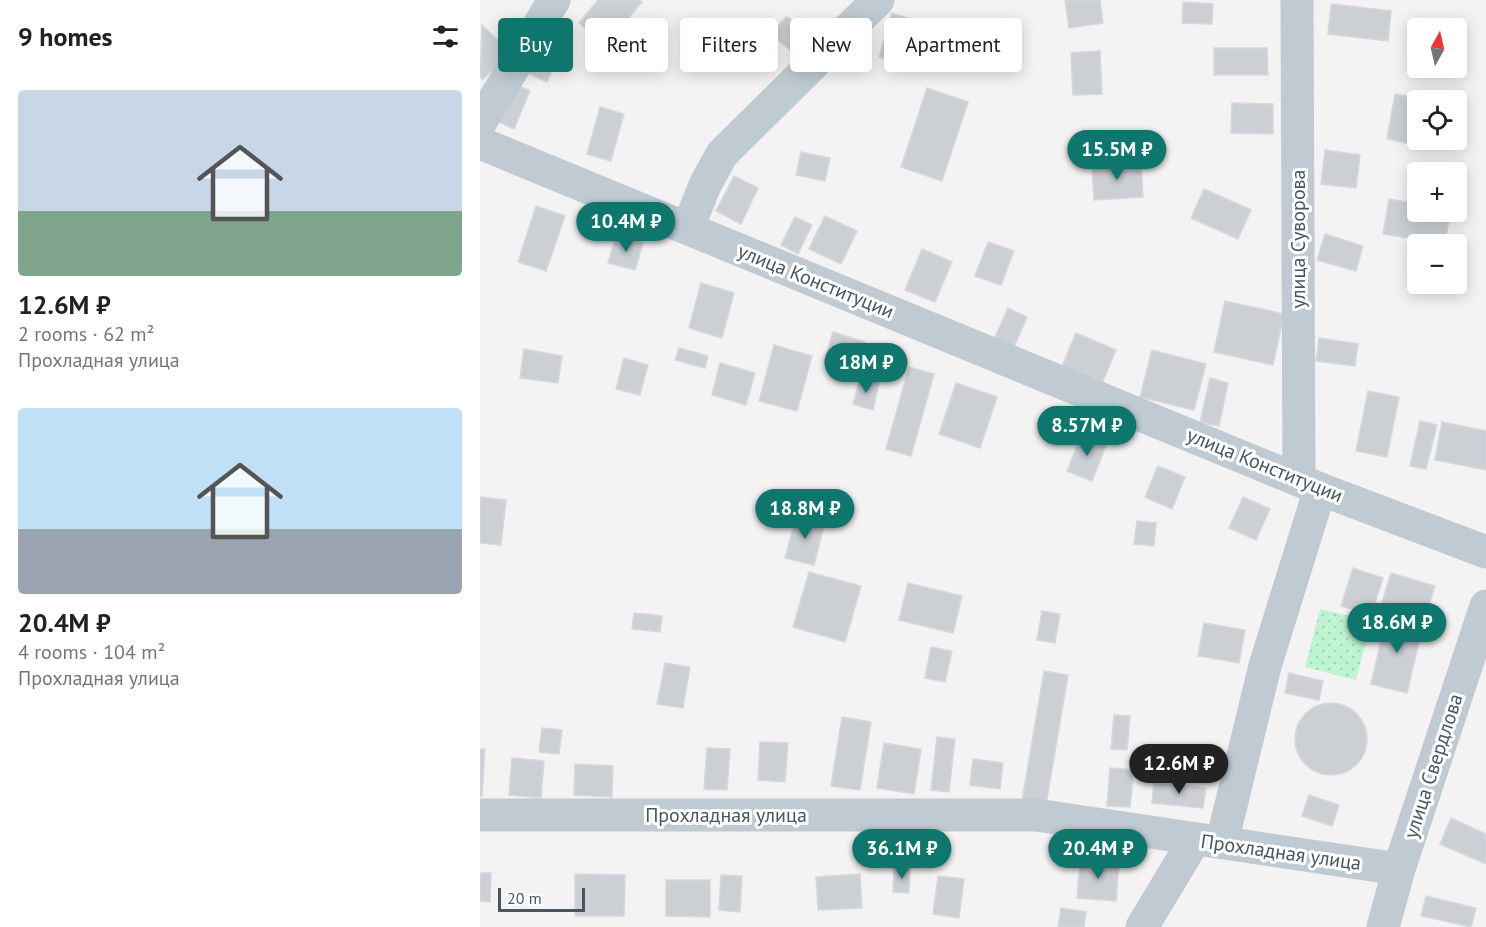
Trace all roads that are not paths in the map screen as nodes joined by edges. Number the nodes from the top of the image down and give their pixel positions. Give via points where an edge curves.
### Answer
1 (554, 0) edge
2 (878, 0) edge
3 (1297, 0) edge
4 (480, 123) edge
5 (480, 143) edge
6 (688, 228) junction
7 (1309, 484) junction
8 (1486, 552) edge
9 (1486, 606) edge
10 (480, 815) edge
11 (1209, 841) junction
12 (1399, 869) junction
13 (1142, 927) edge
14 (1383, 927) edge

1 - 4 street
2 - 6 street via 722,154
3 - 7 street, улица Суворова
5 - 6 street, улица Конституции
6 - 7 street, улица Конституции
7 - 8 street, улица Конституции
7 - 11 street, улица Суворова via 1265,666
9 - 12 street, улица Свердлова
10 - 11 street, Прохладная улица via 1036,815
11 - 12 street, Прохладная улица
11 - 13 street, улица Суворова
12 - 14 street, улица Свердлова

